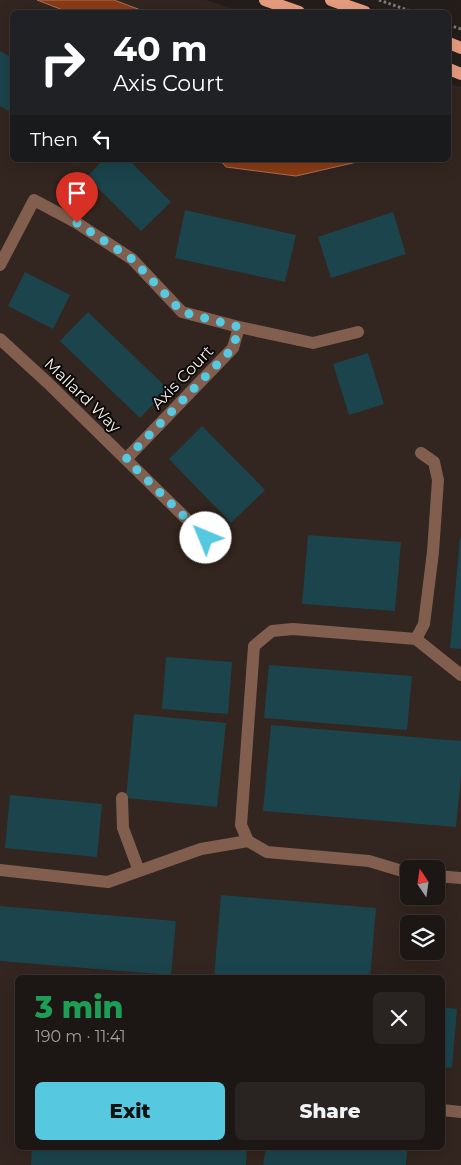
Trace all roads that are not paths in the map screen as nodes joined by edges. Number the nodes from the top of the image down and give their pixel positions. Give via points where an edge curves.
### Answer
1 (265, 0) edge
2 (331, 0) edge
3 (293, 10) edge
4 (359, 10) edge
5 (0, 265) edge
6 (239, 327) junction
7 (358, 332) dead end
8 (0, 339) edge
9 (421, 453) dead end
10 (126, 459) junction
11 (206, 538) dead end
12 (416, 639) junction
13 (461, 675) edge
14 (122, 798) dead end
15 (248, 841) junction
16 (0, 870) edge
17 (400, 870) edge
18 (138, 872) junction
19 (445, 877) edge
20 (461, 878) edge
21 (445, 1110) edge
22 (461, 1112) edge

1 - 3 main road
2 - 4 main road
5 - 6 street, Axis Court via 34,200 132,259 182,312
6 - 7 street via 313,343
6 - 10 street, Axis Court via 233,348
8 - 10 street, Mallard Way
9 - 12 street via 434,462 438,480 424,624
10 - 11 street, Mallard Way
12 - 13 street
12 - 15 street via 293,629 272,631 254,646 241,825
14 - 18 street via 123,828
15 - 17 street via 267,852 368,861
15 - 18 street via 201,849
16 - 18 street via 108,882
19 - 20 street
21 - 22 street

